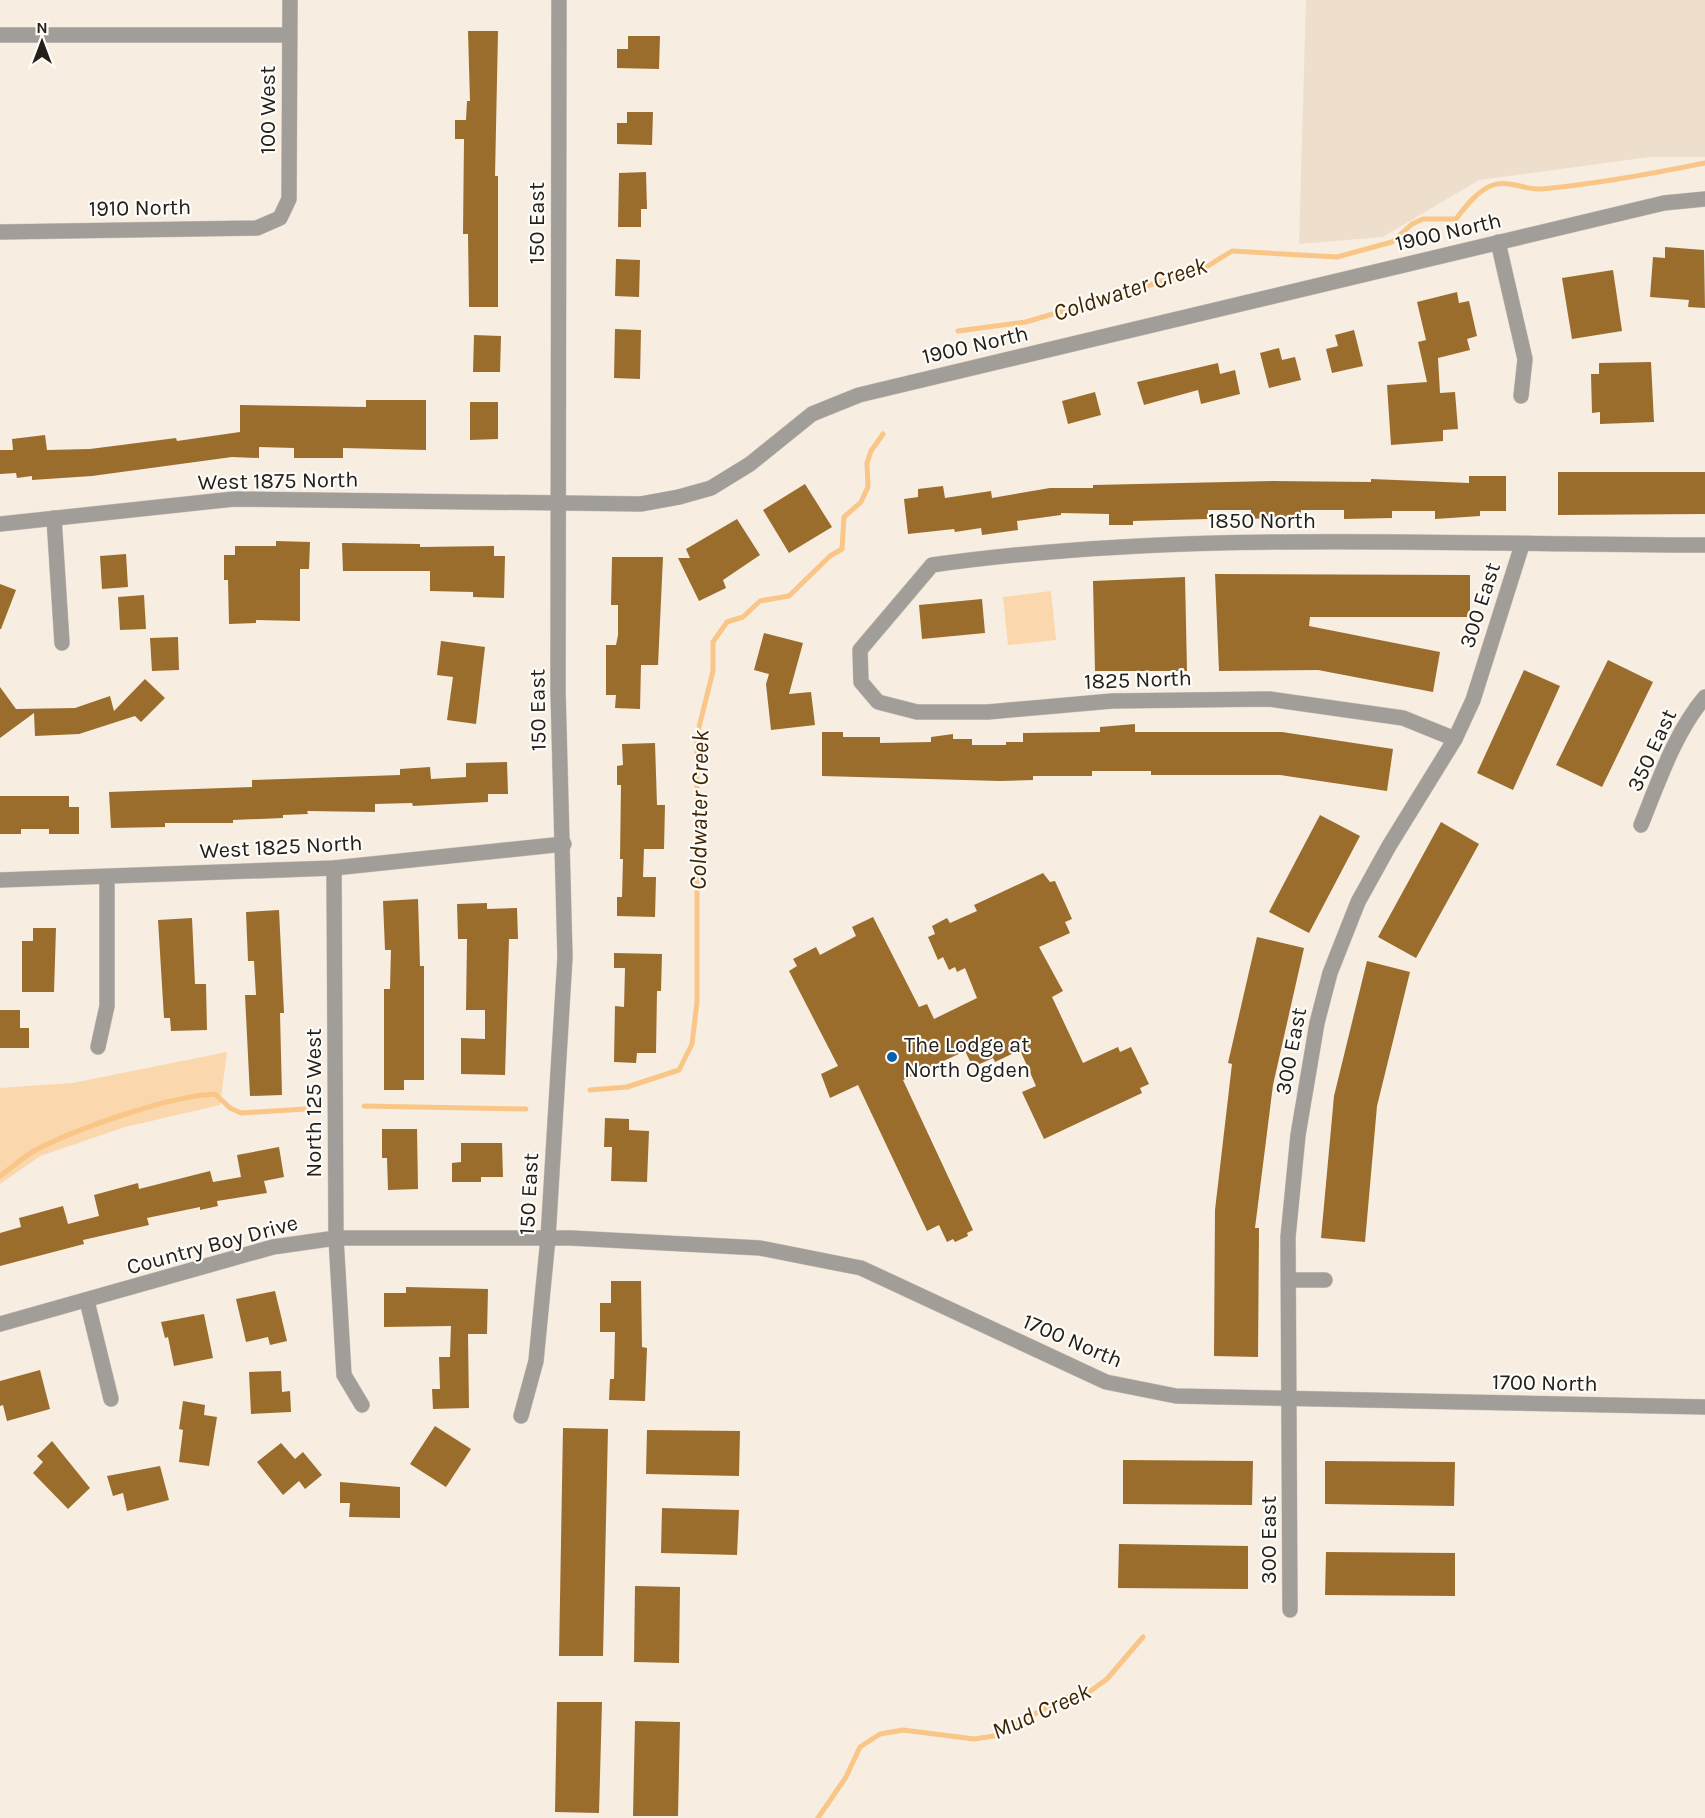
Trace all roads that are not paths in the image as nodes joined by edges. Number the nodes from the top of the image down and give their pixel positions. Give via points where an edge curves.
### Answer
1 (290, 0) edge
2 (559, 0) edge
3 (0, 35) edge
4 (290, 35) junction
5 (1705, 199) edge
6 (280, 218) joint
7 (0, 232) edge
8 (1498, 242) junction
9 (1521, 396) dead end
10 (558, 503) junction
11 (54, 518) junction
12 (0, 524) edge
13 (1522, 545) junction
14 (1705, 545) edge
15 (63, 643) dead end
16 (860, 650) joint
17 (1705, 697) edge
18 (1455, 739) junction
19 (1641, 825) dead end
20 (564, 844) junction
21 (334, 868) junction
22 (107, 877) junction
23 (0, 880) edge
24 (98, 1047) dead end
25 (336, 1238) junction
26 (548, 1238) junction
27 (1289, 1280) junction
28 (1325, 1280) dead end
29 (87, 1301) junction
30 (0, 1324) edge
31 (111, 1399) dead end
32 (1290, 1399) junction
33 (362, 1406) dead end
34 (1705, 1407) edge
35 (521, 1416) dead end
36 (1290, 1610) dead end

1 - 4 street, 100 West
2 - 10 street, 150 East
3 - 4 street
4 - 6 street, 100 West via 289,199
5 - 8 street, 1900 North via 1664,202
6 - 7 street, 1910 North via 257,228
8 - 9 street via 1525,359
8 - 10 street, 1900 North via 859,395 812,414 750,464 711,488 679,497 641,504
10 - 11 street, West 1875 North via 234,499
10 - 20 street, 150 East via 558,691
11 - 12 street, West 1875 North
11 - 15 street
13 - 14 street, 1850 North
13 - 16 street, 1850 North via 1170,542 932,565
13 - 18 street, 300 East via 1473,700
16 - 18 street, 1825 North via 861,682 878,702 917,712 988,712 1112,701 1269,699 1403,718
17 - 19 street, 350 East via 1666,765
18 - 27 street, 300 East via 1358,902 1330,973 1317,1023 1298,1135 1288,1237
20 - 21 street, West 1825 North
20 - 26 street, 150 East via 565,957
21 - 22 street, West 1825 North
21 - 25 street, North 125 West
22 - 23 street, West 1825 North
22 - 24 street via 107,1006
25 - 26 street, Country Boy Drive
25 - 29 street, Country Boy Drive via 273,1247
25 - 33 street, North 125 West via 344,1375
26 - 32 street, 1700 North via 760,1248 861,1269 1106,1382 1176,1396
26 - 35 street, 150 East via 536,1361
27 - 28 street
27 - 32 street, 300 East
29 - 30 street, Country Boy Drive
29 - 31 street
32 - 34 street, 1700 North
32 - 36 street, 300 East

